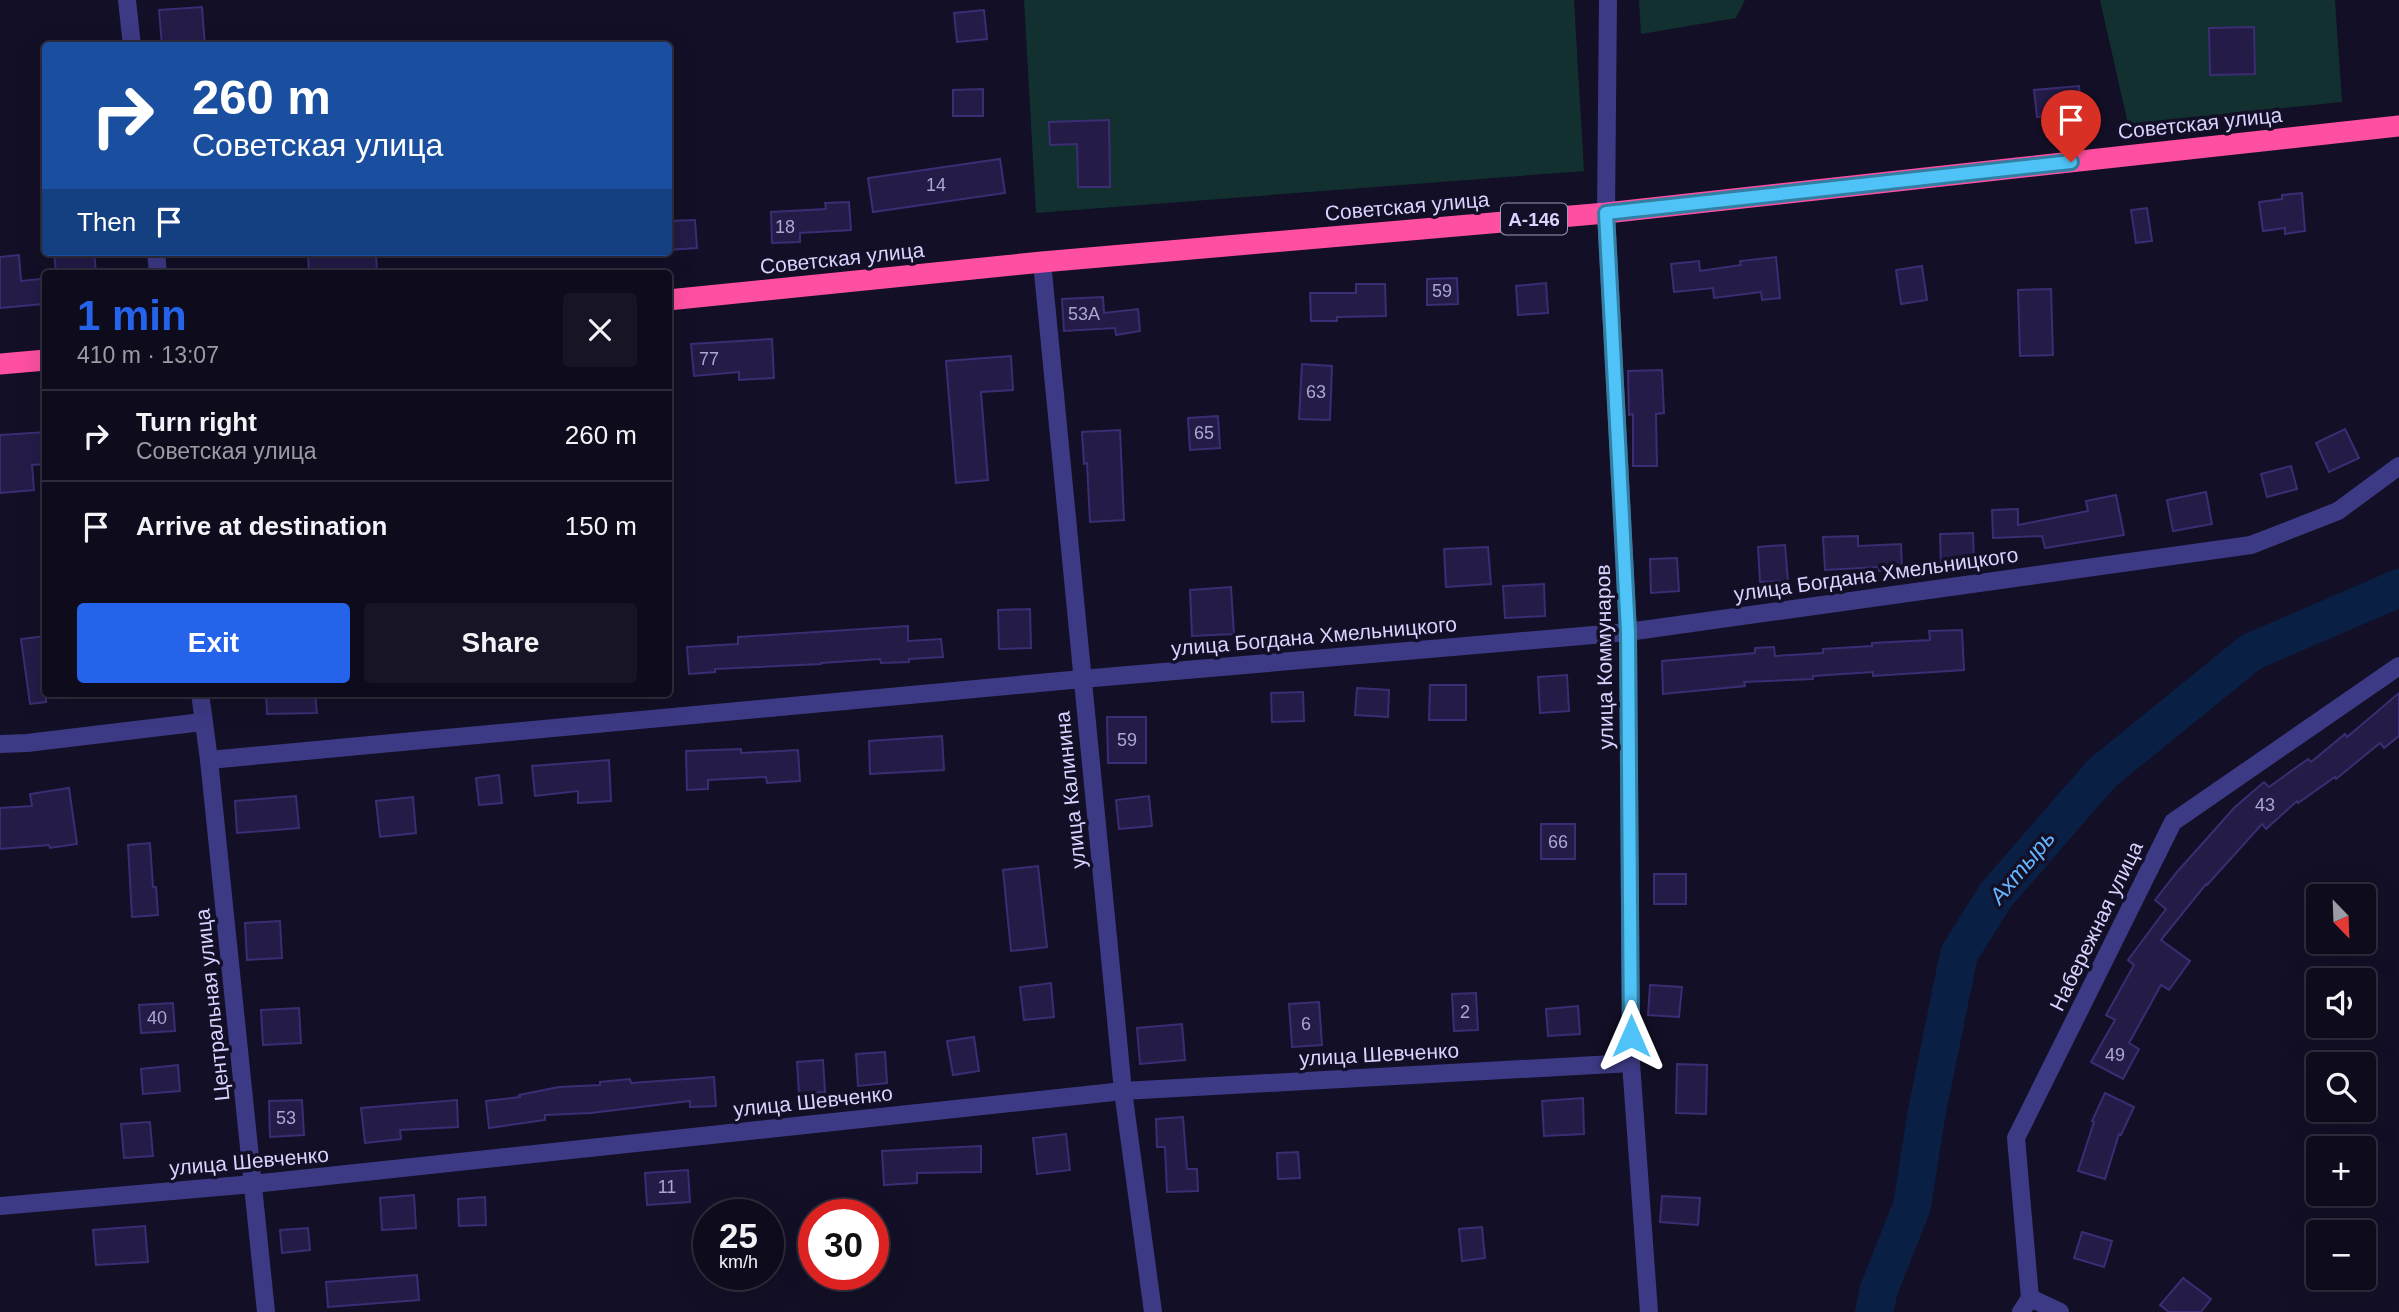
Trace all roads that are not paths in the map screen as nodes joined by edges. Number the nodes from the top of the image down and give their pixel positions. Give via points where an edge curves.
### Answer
1 (127, 0) edge
2 (1608, 0) edge
3 (132, 42) edge
4 (2399, 126) edge
5 (1606, 213) junction
6 (1042, 262) junction
7 (672, 300) edge
8 (42, 360) edge
9 (0, 363) edge
10 (2399, 466) edge
11 (1628, 632) junction
12 (2399, 666) edge
13 (1082, 678) junction
14 (200, 697) edge
15 (202, 722) junction
16 (0, 744) edge
17 (209, 760) junction
18 (1632, 1063) junction
19 (1123, 1091) junction
20 (253, 1184) junction
21 (0, 1206) edge
22 (2026, 1305) edge
23 (267, 1312) edge
24 (1153, 1312) edge
25 (1650, 1312) edge
26 (2060, 1312) edge

1 - 3 street
2 - 5 street, улица Коммунаров
4 - 5 highway, Советская улица / А-146
5 - 6 highway, Советская улица / А-146
5 - 11 street, улица Коммунаров
6 - 7 highway, Советская улица / А-146
6 - 13 street, улица Калинина
8 - 9 highway
10 - 11 street, улица Богдана Хмельницкого via 2337,511 2251,545
11 - 13 street, улица Богдана Хмельницкого
11 - 18 street, улица Коммунаров
12 - 22 street, Набережная улица via 2173,822 2016,1138
13 - 17 street, улица Богдана Хмельницкого
13 - 19 street, улица Калинина
14 - 15 street, Центральная улица
15 - 16 street
15 - 17 street, Центральная улица
17 - 20 street, Центральная улица
18 - 19 street, улица Шевченко
18 - 25 street, улица Коммунаров
19 - 20 street, улица Шевченко
19 - 24 street, улица Калинина
20 - 21 street, улица Шевченко
20 - 23 street, Центральная улица
22 - 26 street

